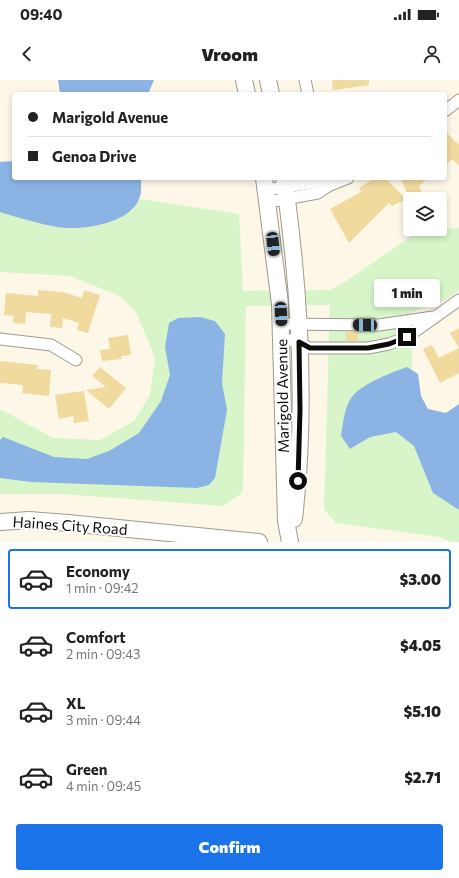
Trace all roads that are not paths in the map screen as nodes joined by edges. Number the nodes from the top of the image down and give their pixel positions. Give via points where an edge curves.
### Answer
1 (244, 80) edge
2 (268, 80) edge
3 (305, 80) edge
4 (247, 92) edge
5 (271, 92) edge
6 (308, 92) edge
7 (459, 100) edge
8 (447, 109) edge
9 (338, 180) edge
10 (327, 182) edge
11 (285, 188) edge
12 (266, 190) edge
13 (459, 300) edge
14 (436, 317) junction
15 (298, 324) junction
16 (282, 330) junction
17 (0, 339) edge
18 (299, 342) junction
19 (76, 360) dead end
20 (0, 522) edge
21 (259, 542) edge
22 (290, 542) edge

1 - 4 main road
2 - 5 main road
3 - 6 street
7 - 8 street
9 - 10 street
10 - 11 street via 318,193
11 - 12 street
11 - 15 main road, Marigold Avenue
12 - 16 main road, Marigold Avenue
13 - 14 street
14 - 15 street via 379,325
14 - 18 street via 407,337 368,348 310,348
15 - 16 street
15 - 18 main road, Marigold Avenue
16 - 18 street
16 - 22 main road, Marigold Avenue via 286,521
17 - 19 street via 51,345
18 - 22 main road, Marigold Avenue via 300,468
20 - 21 main road, Haines City Road via 29,520 68,523

